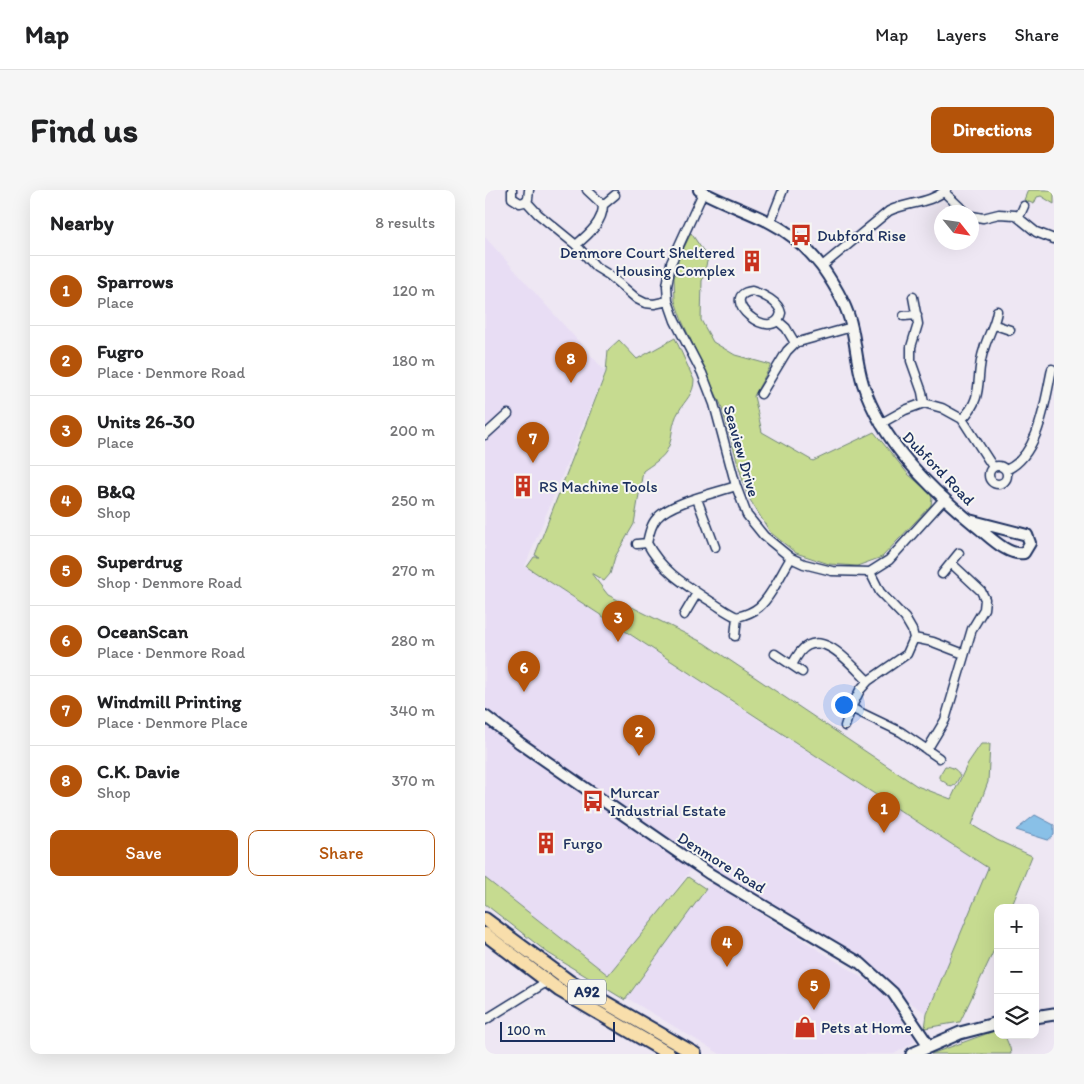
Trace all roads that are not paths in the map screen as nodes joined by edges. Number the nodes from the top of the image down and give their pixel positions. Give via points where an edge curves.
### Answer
1 (512, 190) edge
2 (529, 190) edge
3 (587, 190) edge
4 (783, 190) edge
5 (701, 191) edge
6 (945, 191) edge
7 (615, 194) dead end
8 (526, 201) junction
9 (603, 205) junction
10 (958, 205) edge
11 (1024, 206) dead end
12 (979, 217) edge
13 (1019, 217) junction
14 (770, 222) junction
15 (1054, 239) edge
16 (576, 245) junction
17 (821, 267) junction
18 (913, 297) dead end
19 (668, 301) junction
20 (997, 311) dead end
21 (917, 315) junction
22 (904, 316) dead end
23 (778, 321) junction
24 (995, 324) junction
25 (852, 327) junction
26 (1010, 330) dead end
27 (795, 343) junction
28 (1052, 369) dead end
29 (761, 394) dead end
30 (923, 403) junction
31 (509, 414) dead end
32 (962, 419) junction
33 (880, 424) junction
34 (485, 435) edge
35 (993, 467) junction
36 (1006, 470) junction
37 (736, 486) junction
38 (945, 498) junction
39 (697, 499) junction
40 (969, 520) junction
41 (647, 542) junction
42 (637, 544) dead end
43 (715, 547) dead end
44 (959, 554) dead end
45 (791, 558) junction
46 (951, 563) junction
47 (870, 572) junction
48 (942, 574) dead end
49 (697, 593) junction
50 (685, 615) dead end
51 (737, 617) junction
52 (735, 636) dead end
53 (914, 638) junction
54 (775, 654) dead end
55 (964, 654) junction
56 (792, 665) junction
57 (802, 672) dead end
58 (868, 681) junction
59 (851, 708) junction
60 (485, 716) edge
61 (845, 726) dead end
62 (927, 750) junction
63 (939, 758) dead end
64 (485, 919) edge
65 (485, 934) edge
66 (548, 982) junction
67 (1054, 1014) edge
68 (1039, 1016) edge
69 (485, 1020) edge
70 (994, 1024) edge
71 (929, 1046) junction
72 (669, 1054) edge
73 (695, 1054) edge
74 (912, 1054) edge

1 - 8 street via 515,202
2 - 8 street
3 - 9 street
4 - 14 street
5 - 14 street, Dubford Road
5 - 19 street, Seaview Drive via 671,264
6 - 10 street
6 - 17 street via 926,201 889,211
7 - 9 street
8 - 16 street
9 - 16 street via 599,220
11 - 13 street
12 - 13 street via 999,214
13 - 15 street via 1036,232
14 - 17 street, Dubford Road via 795,239
16 - 19 street via 596,267 637,299 654,304
17 - 25 street, Dubford Road via 840,298
18 - 21 street
19 - 37 street, Seaview Drive via 714,404
20 - 24 street
21 - 22 street
21 - 30 street via 911,361
23 - 23 street via 765,325 745,313 740,307 741,296 752,291 777,304 781,313
23 - 27 street
24 - 26 street
24 - 32 street via 979,369 977,399 972,410
25 - 27 street
25 - 33 street, Dubford Road via 862,382
27 - 29 street
28 - 36 street via 1040,421 1027,455
30 - 32 street via 942,408
30 - 33 street
31 - 34 street
32 - 35 street
33 - 38 street, Dubford Road via 908,462
35 - 36 street
35 - 36 street via 989,478 997,484 1006,480
37 - 39 street
37 - 45 street, Seaview Drive via 747,515 764,536
38 - 40 street, Dubford Road
38 - 47 street via 889,560
39 - 41 street via 677,505 657,518
39 - 43 street
40 - 40 street, Dubford Road via 1027,535 1028,548 1022,554 1010,551
41 - 42 street
41 - 49 street via 664,568
44 - 46 street
45 - 47 street, Seaview Drive via 832,571
45 - 51 street via 765,601
46 - 48 street
46 - 55 street via 981,591 985,599
47 - 53 street via 880,592 905,618
49 - 50 street
49 - 51 street
51 - 52 street
53 - 55 street
53 - 58 street via 907,654
54 - 56 street
55 - 62 street via 945,720
56 - 57 street
56 - 58 street via 801,650 823,643
58 - 59 street
59 - 61 street
59 - 62 street via 901,732
60 - 71 street, Denmore Road via 676,851 860,963 893,993
62 - 63 street
64 - 73 main road, A92 via 570,982
65 - 66 main road, A92
66 - 69 street
66 - 72 main road, A92
67 - 68 main road
70 - 71 main road
71 - 74 main road

